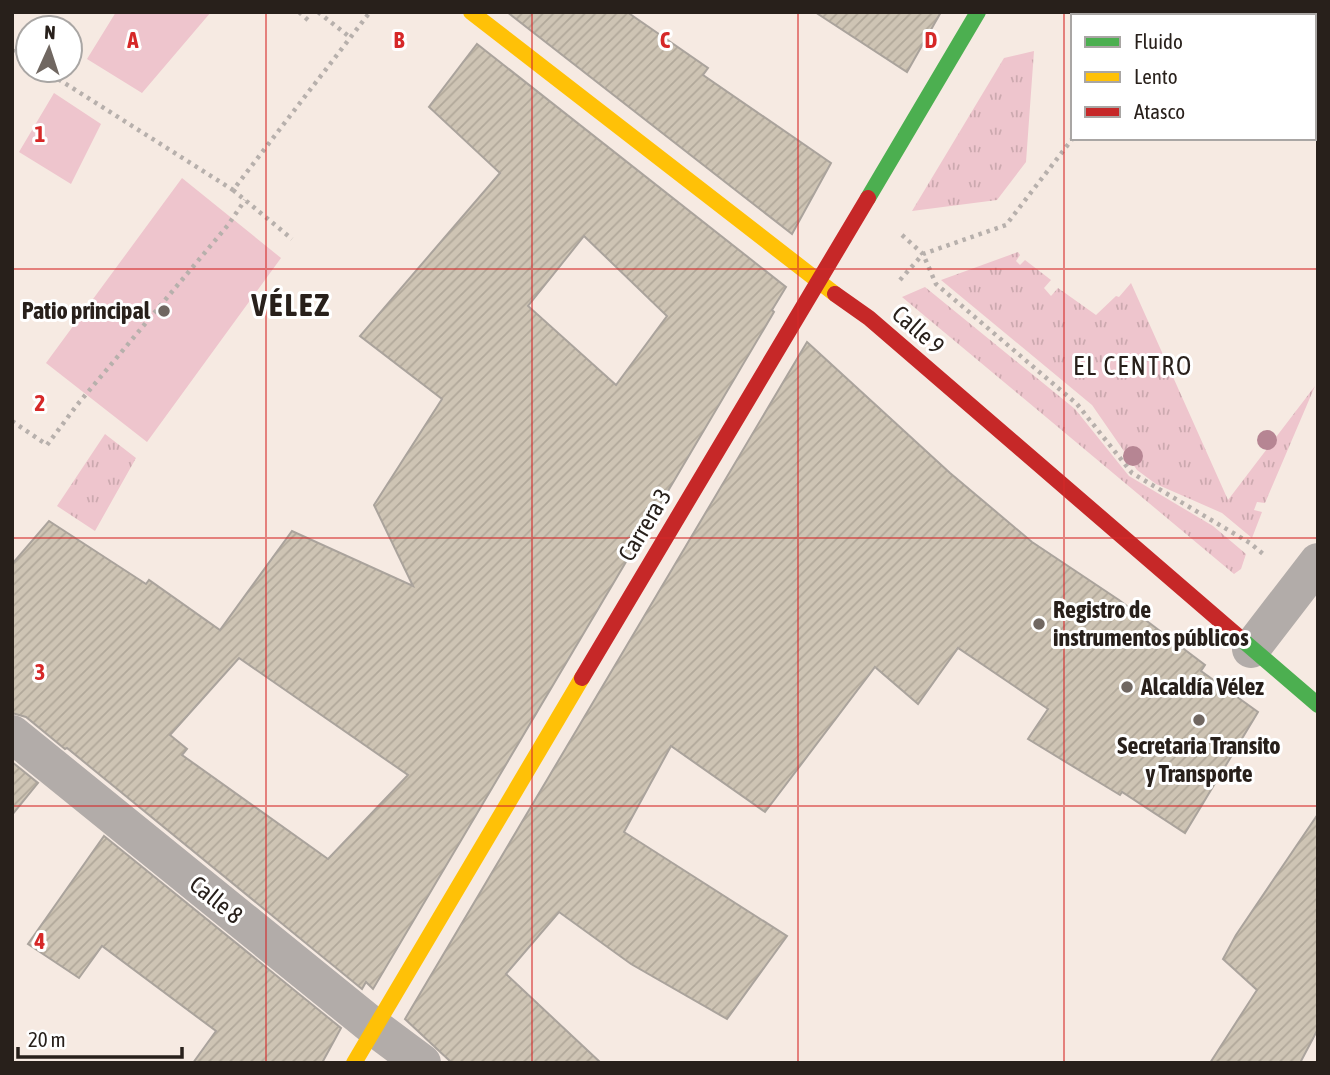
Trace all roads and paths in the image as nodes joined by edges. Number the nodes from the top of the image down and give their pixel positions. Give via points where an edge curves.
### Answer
1 (299, 12) edge
2 (318, 12) edge
3 (370, 12) edge
4 (471, 12) edge
5 (978, 12) edge
6 (309, 21) dead end
7 (351, 38) junction
8 (66, 84) edge
9 (1071, 140) edge
10 (233, 190) junction
11 (245, 200) junction
12 (899, 233) dead end
13 (292, 239) dead end
14 (923, 254) junction
15 (817, 281) junction
16 (898, 282) dead end
17 (12, 421) edge
18 (1310, 573) edge
19 (1251, 649) junction
20 (1318, 705) edge
21 (12, 734) edge
22 (375, 1028) junction
23 (354, 1063) edge
24 (422, 1063) edge

1 - 6 path
2 - 7 path
3 - 7 path
4 - 15 street, Calle 9
5 - 15 street, Carrera 3
7 - 10 path
8 - 10 path
9 - 14 path via 1006,225
10 - 11 path
11 - 13 path
11 - 17 path via 47,445
12 - 14 path
14 - 16 path
14 - 18 path via 936,284 1077,404 1132,473 1250,544
15 - 19 street, Calle 9 via 880,327
15 - 22 street, Carrera 3
18 - 19 street
19 - 20 street, Calle 9
21 - 22 street, Calle 8
22 - 23 street, Carrera 3
22 - 24 street, Calle 8

